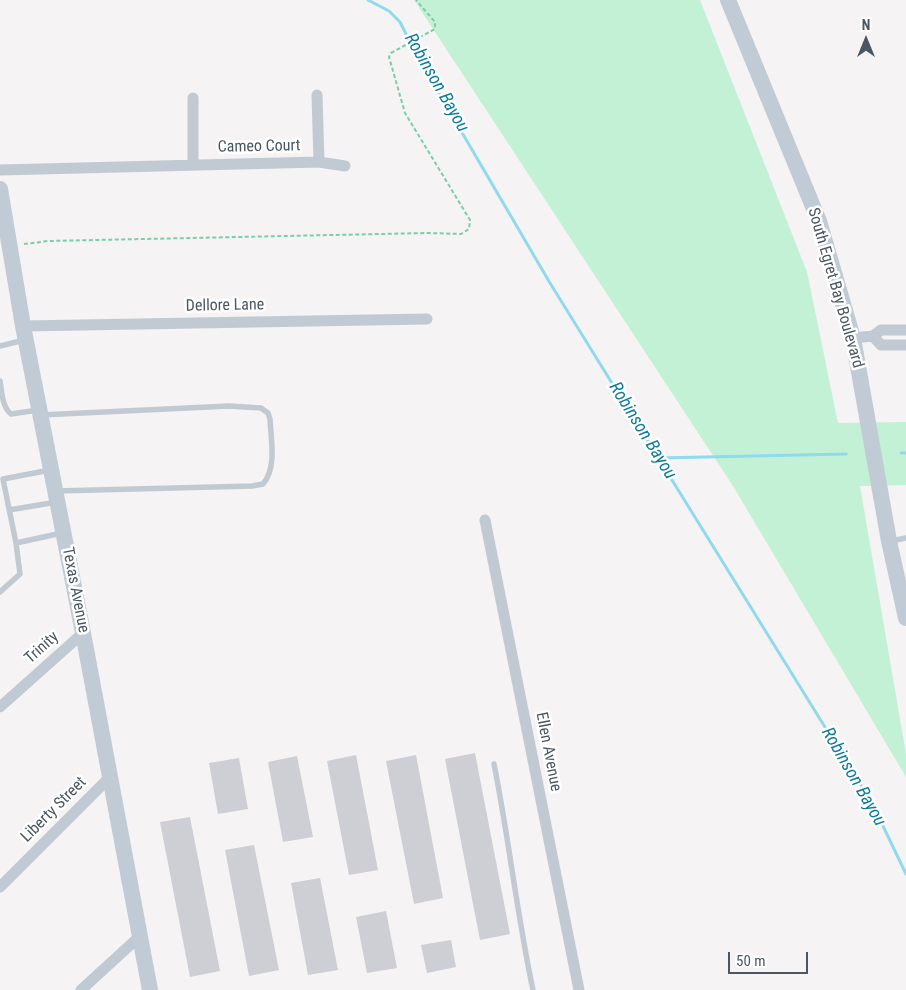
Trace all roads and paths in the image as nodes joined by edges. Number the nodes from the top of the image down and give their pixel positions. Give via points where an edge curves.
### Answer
1 (416, 0) edge
2 (728, 0) edge
3 (317, 95) dead end
4 (193, 98) dead end
5 (319, 162) junction
6 (193, 165) junction
7 (344, 166) dead end
8 (0, 170) edge
9 (0, 189) edge
10 (3, 227) edge
11 (9, 247) junction
12 (427, 319) dead end
13 (906, 330) edge
14 (25, 332) junction
15 (873, 336) junction
16 (853, 338) junction
17 (906, 344) edge
18 (0, 346) edge
19 (0, 382) edge
20 (41, 412) junction
21 (52, 470) junction
22 (2, 479) edge
23 (57, 496) junction
24 (10, 510) junction
25 (485, 520) dead end
26 (64, 532) junction
27 (906, 538) edge
28 (889, 541) junction
29 (16, 543) junction
30 (0, 592) edge
31 (906, 618) edge
32 (83, 632) junction
33 (0, 707) edge
34 (494, 764) dead end
35 (110, 777) junction
36 (0, 887) edge
37 (140, 936) junction
38 (81, 990) edge
39 (150, 990) edge
40 (533, 990) edge
41 (579, 990) edge

1 - 11 path via 435,22 435,29 392,52 389,57 405,113 470,220 469,229 461,234 48,241
2 - 16 street, South Egret Bay Boulevard via 819,221
3 - 5 street, Cameo Court
4 - 6 street
5 - 6 street, Cameo Court
5 - 7 street
6 - 8 street, Cameo Court
9 - 10 street, Texas Avenue
10 - 11 street, Texas Avenue
11 - 14 street, Texas Avenue
12 - 14 street, Dellore Lane
13 - 15 street via 881,330
14 - 18 lane
14 - 20 street, Texas Avenue
15 - 16 street
15 - 17 street via 881,345
16 - 28 street, South Egret Bay Boulevard
19 - 20 lane via 5,406 11,414
20 - 21 street, Texas Avenue
20 - 23 lane via 228,406 261,408 268,412 270,420 272,470 264,484
21 - 22 lane
21 - 23 street, Texas Avenue
22 - 24 lane
23 - 24 lane
23 - 26 street, Texas Avenue
24 - 29 lane
25 - 41 street, Ellen Avenue
26 - 29 lane
26 - 32 street, Texas Avenue
27 - 28 lane
28 - 31 street, South Egret Bay Boulevard
29 - 30 lane via 20,574
32 - 33 street, Trinity
32 - 35 street, Texas Avenue
34 - 40 lane
35 - 36 street, Liberty Street
35 - 37 street, Texas Avenue
37 - 38 street
37 - 39 street, Texas Avenue

